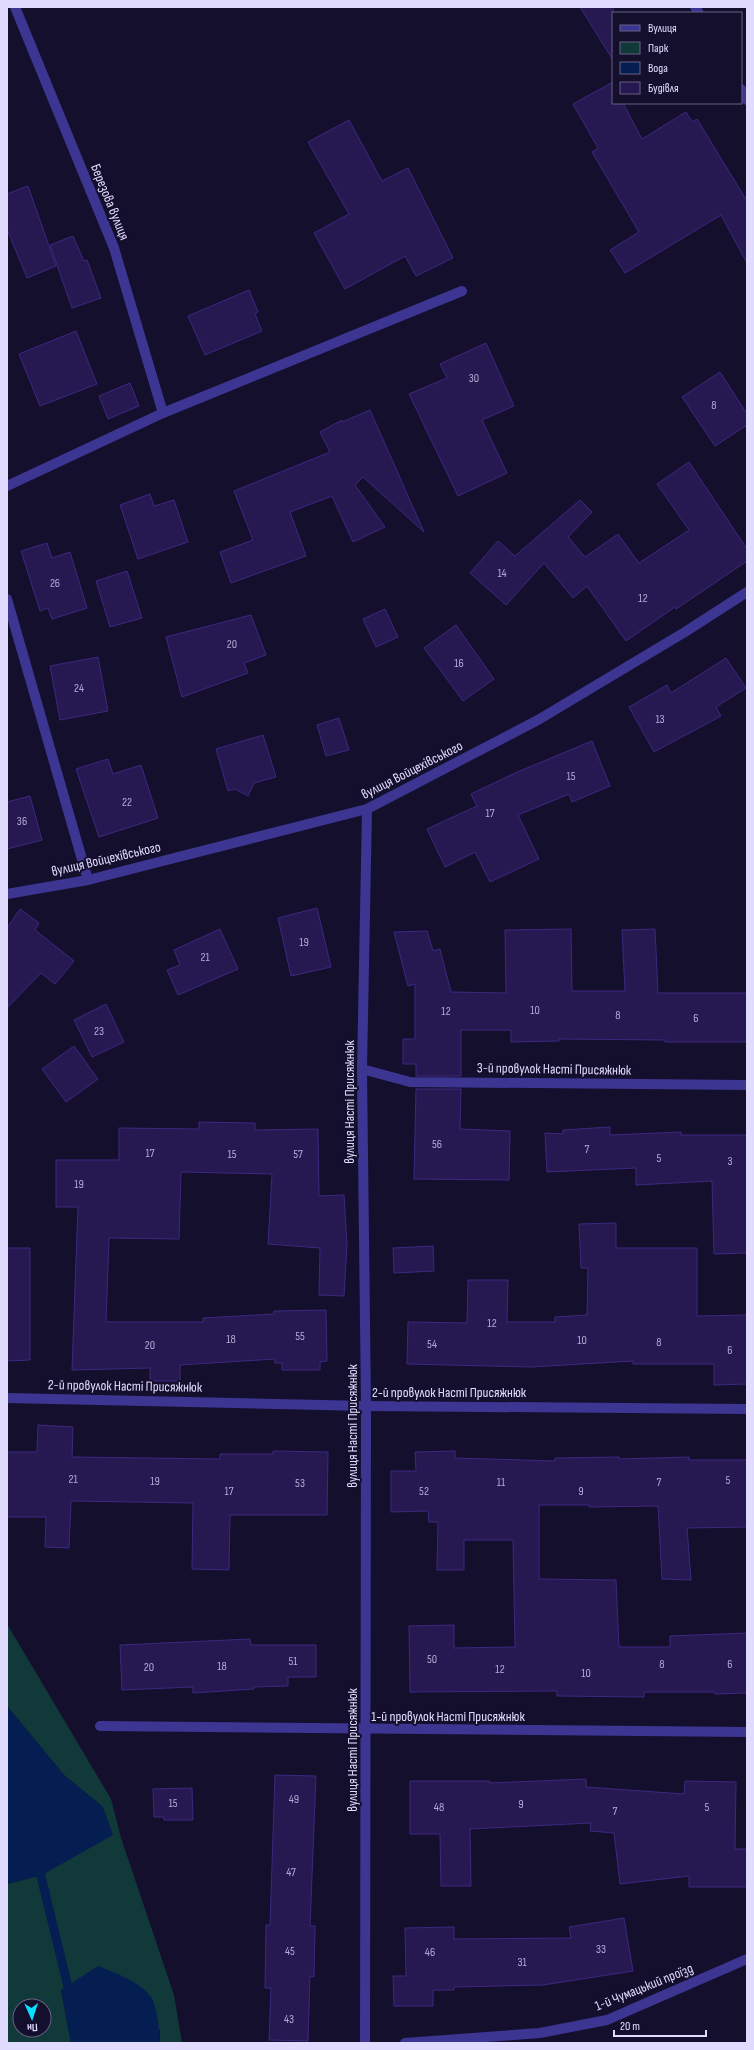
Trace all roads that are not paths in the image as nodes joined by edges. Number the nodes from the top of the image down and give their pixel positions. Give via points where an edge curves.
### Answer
1 (15, 7) edge
2 (742, 91) edge
3 (747, 100) edge
4 (462, 291) dead end
5 (163, 413) junction
6 (7, 486) edge
7 (747, 592) edge
8 (7, 599) edge
9 (367, 809) junction
10 (88, 880) junction
11 (7, 894) edge
12 (362, 1069) junction
13 (747, 1085) edge
14 (7, 1398) edge
15 (366, 1406) junction
16 (747, 1408) edge
17 (100, 1726) dead end
18 (366, 1730) junction
19 (747, 1732) edge
20 (747, 1959) edge
21 (365, 2043) edge
22 (405, 2043) edge

1 - 5 street, Березова вулиця via 114,248
2 - 3 street
4 - 5 street
5 - 6 street
7 - 9 street, вулиця Войцехівського via 538,720
8 - 10 street
9 - 10 street, вулиця Войцехівського
9 - 12 street, вулиця Насті Присяжнюк
10 - 11 street, вулиця Войцехівського
12 - 13 street, 3-й провулок Насті Присяжнюк via 410,1082
12 - 15 street, вулиця Насті Присяжнюк
14 - 15 street, 2-й провулок Насті Присяжнюк
15 - 16 street, 2-й провулок Насті Присяжнюк
15 - 18 street, вулиця Насті Присяжнюк
17 - 18 street, 1-й провулок Насті Присяжнюк
18 - 19 street, 1-й провулок Насті Присяжнюк
18 - 21 street, вулиця Насті Присяжнюк
20 - 22 street, 1-й Чумацький проїзд via 607,2020 540,2033

